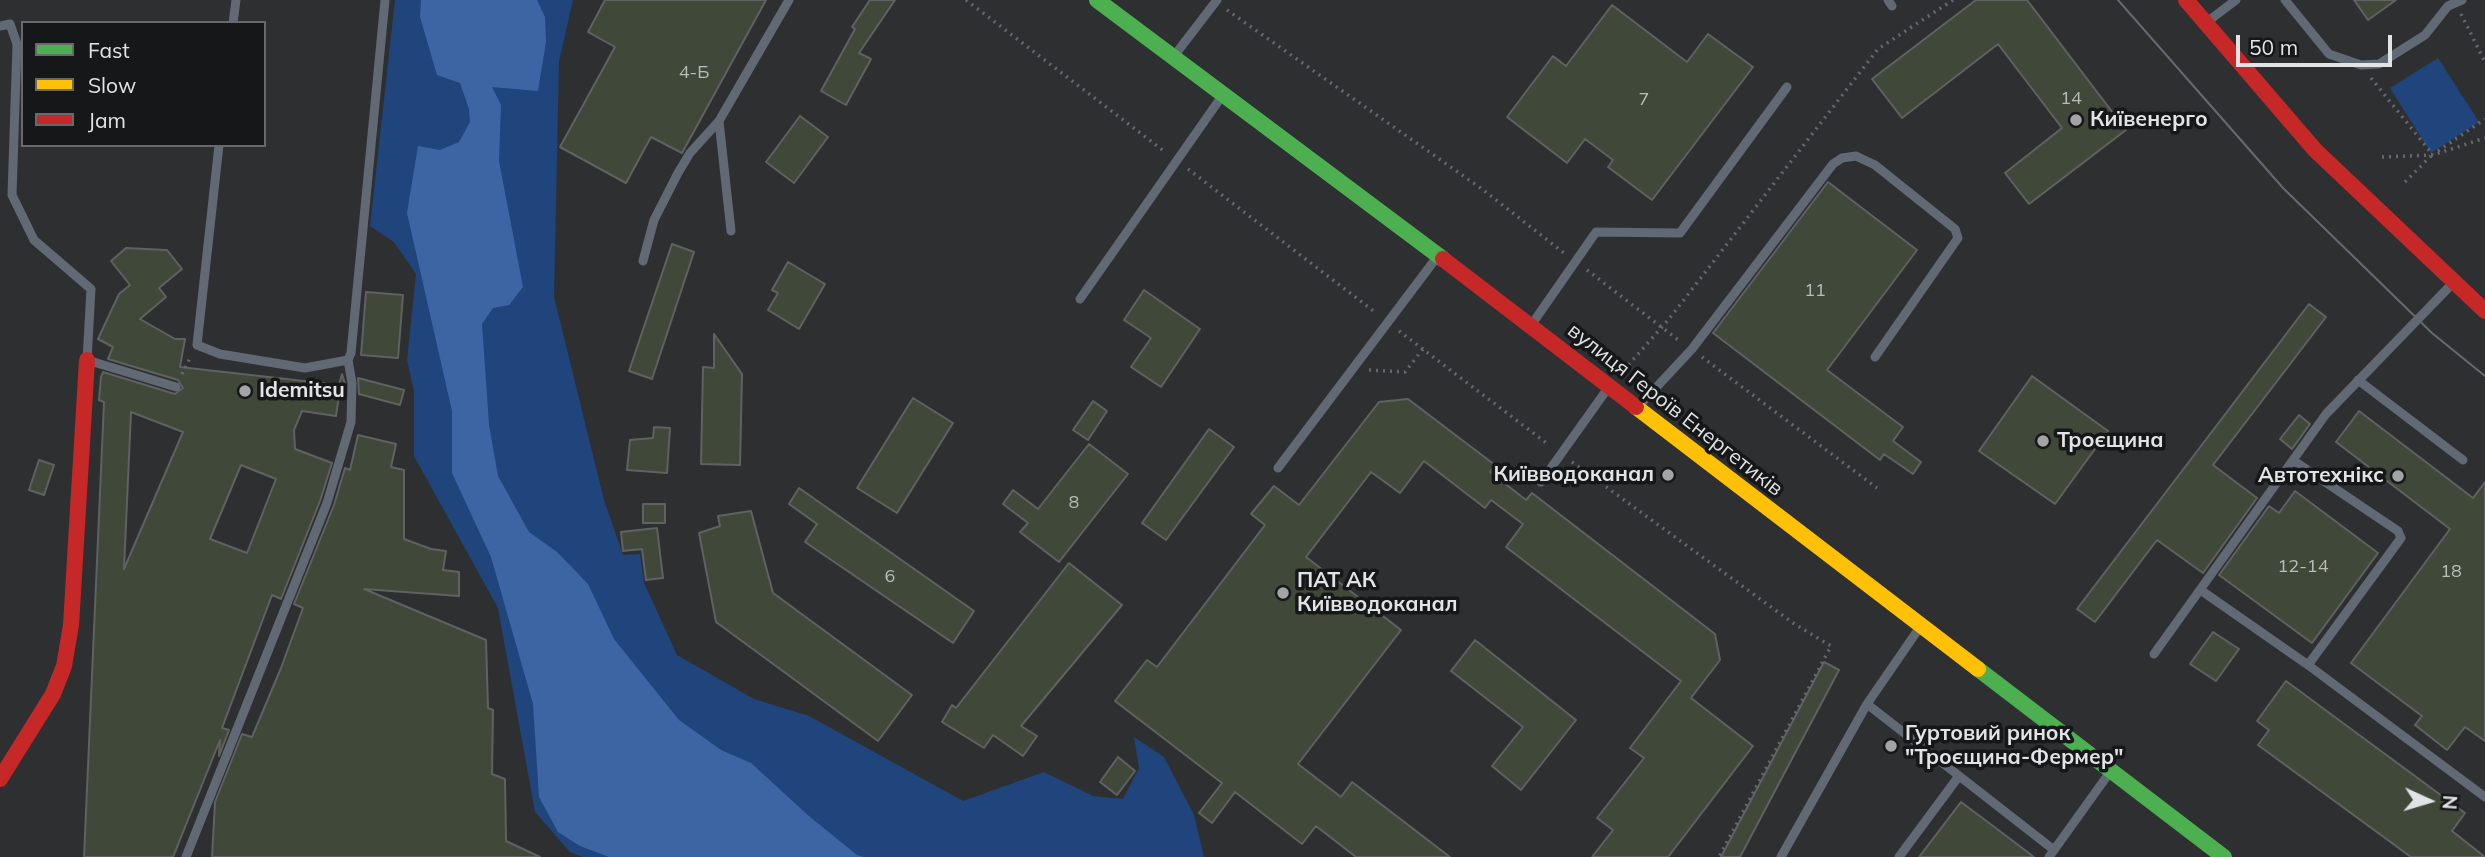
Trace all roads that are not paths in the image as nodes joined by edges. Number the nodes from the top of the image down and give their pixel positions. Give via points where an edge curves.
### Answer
1 (236, 0) edge
2 (385, 0) edge
3 (789, 0) edge
4 (1097, 0) edge
5 (2186, 0) edge
6 (2236, 0) edge
7 (2285, 0) edge
8 (1216, 1) edge
9 (2458, 1) edge
10 (233, 21) edge
11 (2206, 23) junction
12 (0, 26) edge
13 (1173, 57) junction
14 (1787, 88) dead end
15 (1223, 94) junction
16 (719, 121) junction
17 (219, 147) edge
18 (731, 231) dead end
19 (1438, 256) junction
20 (643, 261) dead end
21 (2452, 283) junction
22 (1080, 299) dead end
23 (2485, 311) edge
24 (1530, 326) junction
25 (1875, 357) dead end
26 (348, 359) junction
27 (87, 360) junction
28 (2358, 380) junction
29 (176, 387) road end
30 (1609, 387) junction
31 (1637, 408) junction
32 (2463, 460) dead end
33 (2294, 461) junction
34 (1278, 468) dead end
35 (1541, 482) dead end
36 (2202, 591) junction
37 (1921, 625) junction
38 (2154, 654) dead end
39 (2308, 665) junction
40 (1867, 704) junction
41 (2110, 770) junction
42 (1959, 776) junction
43 (0, 779) edge
44 (2485, 797) edge
45 (2051, 853) edge
46 (186, 857) edge
47 (1781, 857) edge
48 (1899, 857) edge
49 (2224, 857) edge

1 - 10 lane
2 - 26 lane
3 - 16 lane
4 - 13 street, вулиця Героїв Енергетиків
5 - 11 street
6 - 11 lane
7 - 9 lane via 2329,54 2361,65 2379,64 2425,35 2448,6
8 - 13 lane
11 - 21 street via 2315,150
12 - 27 lane via 10,24 17,44 12,195 34,240 91,289
13 - 15 street, вулиця Героїв Енергетиків
14 - 24 lane via 1680,233 1596,232
15 - 19 street, вулиця Героїв Енергетиків
15 - 22 lane
16 - 18 lane
16 - 20 lane via 678,173 654,220
17 - 26 lane via 197,345 220,354 305,368
19 - 24 street, вулиця Героїв Енергетиків
19 - 34 lane
21 - 23 street
21 - 28 lane
24 - 30 street, вулиця Героїв Енергетиків
25 - 31 lane via 1958,238 1955,229 1875,165 1856,156 1833,164 1692,349
26 - 46 lane via 351,422 327,503
27 - 29 lane
27 - 43 street via 71,625 64,666 53,694
28 - 32 lane
28 - 33 lane via 2326,414
30 - 31 street, вулиця Героїв Енергетиків
30 - 35 lane
31 - 37 street, вулиця Героїв Енергетиків
33 - 36 lane
33 - 39 lane via 2398,531 2401,538
36 - 38 lane
36 - 39 lane
37 - 40 lane
37 - 41 street, вулиця Героїв Енергетиків
39 - 44 lane
40 - 42 lane
40 - 47 lane
41 - 45 lane
41 - 49 street, вулиця Героїв Енергетиків
42 - 45 lane
42 - 48 lane

